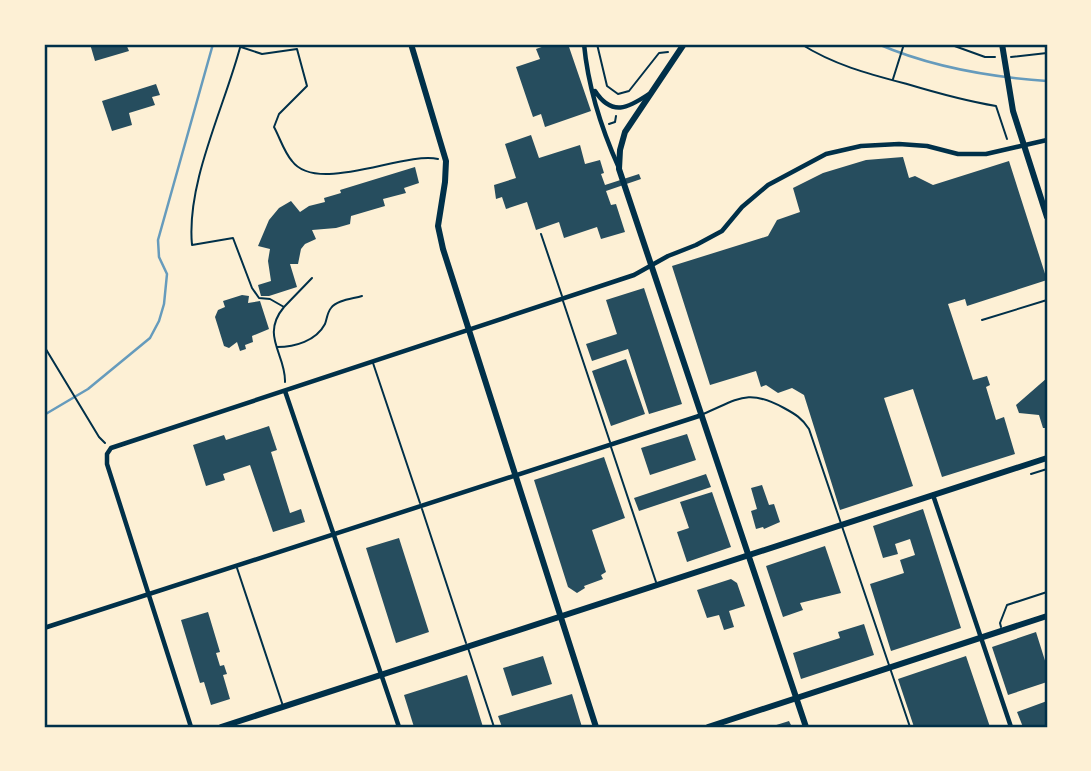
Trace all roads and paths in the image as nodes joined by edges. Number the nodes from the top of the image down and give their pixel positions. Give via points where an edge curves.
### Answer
1 (411, 44) edge
2 (584, 44) edge
3 (597, 44) edge
4 (684, 44) edge
5 (801, 44) edge
6 (904, 44) edge
7 (1002, 44) edge
8 (241, 45) edge
9 (659, 53) dead end
10 (893, 80) junction
11 (592, 88) junction
12 (651, 92) junction
13 (616, 115) dead end
14 (605, 125) dead end
15 (1007, 139) dead end
16 (1047, 139) edge
17 (1024, 146) junction
18 (446, 161) junction
19 (619, 169) junction
20 (1047, 217) edge
21 (541, 234) dead end
22 (651, 265) junction
23 (313, 278) dead end
24 (362, 296) dead end
25 (563, 300) junction
26 (1047, 300) edge
27 (284, 307) junction
28 (982, 320) dead end
29 (468, 332) junction
30 (44, 346) edge
31 (275, 346) junction
32 (373, 362) junction
33 (285, 391) junction
34 (702, 415) junction
35 (610, 443) junction
36 (111, 448) junction
37 (1047, 458) edge
38 (1047, 469) edge
39 (514, 474) junction
40 (1031, 474) dead end
41 (933, 495) junction
42 (420, 504) junction
43 (841, 525) junction
44 (334, 533) junction
45 (749, 555) junction
46 (236, 565) junction
47 (657, 585) junction
48 (1047, 592) edge
49 (149, 594) junction
50 (1047, 616) edge
51 (561, 617) junction
52 (44, 628) edge
53 (1002, 631) junction
54 (981, 638) junction
55 (468, 647) junction
56 (891, 667) junction
57 (382, 675) junction
58 (796, 698) junction
59 (284, 707) junction
60 (191, 727) edge
61 (221, 727) edge
62 (399, 727) edge
63 (495, 727) edge
64 (596, 727) edge
65 (708, 727) edge
66 (806, 727) edge
67 (910, 727) edge
68 (1011, 727) edge

1 - 18 main road
2 - 11 street
3 - 9 path via 607,86 618,94 629,92
4 - 12 main road
5 - 10 path via 823,58
6 - 10 path
7 - 17 main road
8 - 18 path via 262,54 297,49 307,86 279,114 274,127 292,163 307,173 375,169 428,157
8 - 27 path via 198,183 190,223 192,245 233,238 259,298
10 - 15 path via 996,106
11 - 12 street via 600,99 617,108
11 - 19 street via 601,127
12 - 19 main road via 625,132
13 - 14 path via 615,122
16 - 17 street
17 - 20 main road
17 - 22 street via 986,155 899,144 826,154 768,185 722,231
18 - 29 main road via 438,226
19 - 22 main road
21 - 25 lane
22 - 25 street
22 - 34 main road
23 - 27 path
24 - 31 path via 328,310 318,334 303,343
25 - 29 street
25 - 35 lane
26 - 28 lane
27 - 31 path via 276,317
29 - 32 street
29 - 39 main road
30 - 36 path via 99,437
31 - 33 path via 286,377
32 - 33 street
32 - 42 lane
33 - 36 street
33 - 44 street
34 - 35 street
34 - 43 lane via 756,396 802,418
34 - 45 main road
35 - 39 street
35 - 47 lane
36 - 49 street via 107,464
37 - 41 main road
38 - 40 path
39 - 42 street
39 - 51 main road
41 - 43 main road
41 - 54 street
42 - 44 street
42 - 55 lane
43 - 45 main road
43 - 56 lane
44 - 46 street
44 - 57 street
45 - 47 main road
45 - 58 main road
46 - 49 street
46 - 59 lane
47 - 51 main road
48 - 53 lane via 1007,605
49 - 52 street
49 - 60 street
50 - 53 main road
51 - 55 main road
51 - 64 main road
53 - 54 main road
54 - 56 main road
54 - 68 street
55 - 57 main road
55 - 63 lane
56 - 58 main road
56 - 67 lane
57 - 59 main road
57 - 62 street
58 - 65 main road
58 - 66 main road
59 - 61 main road

